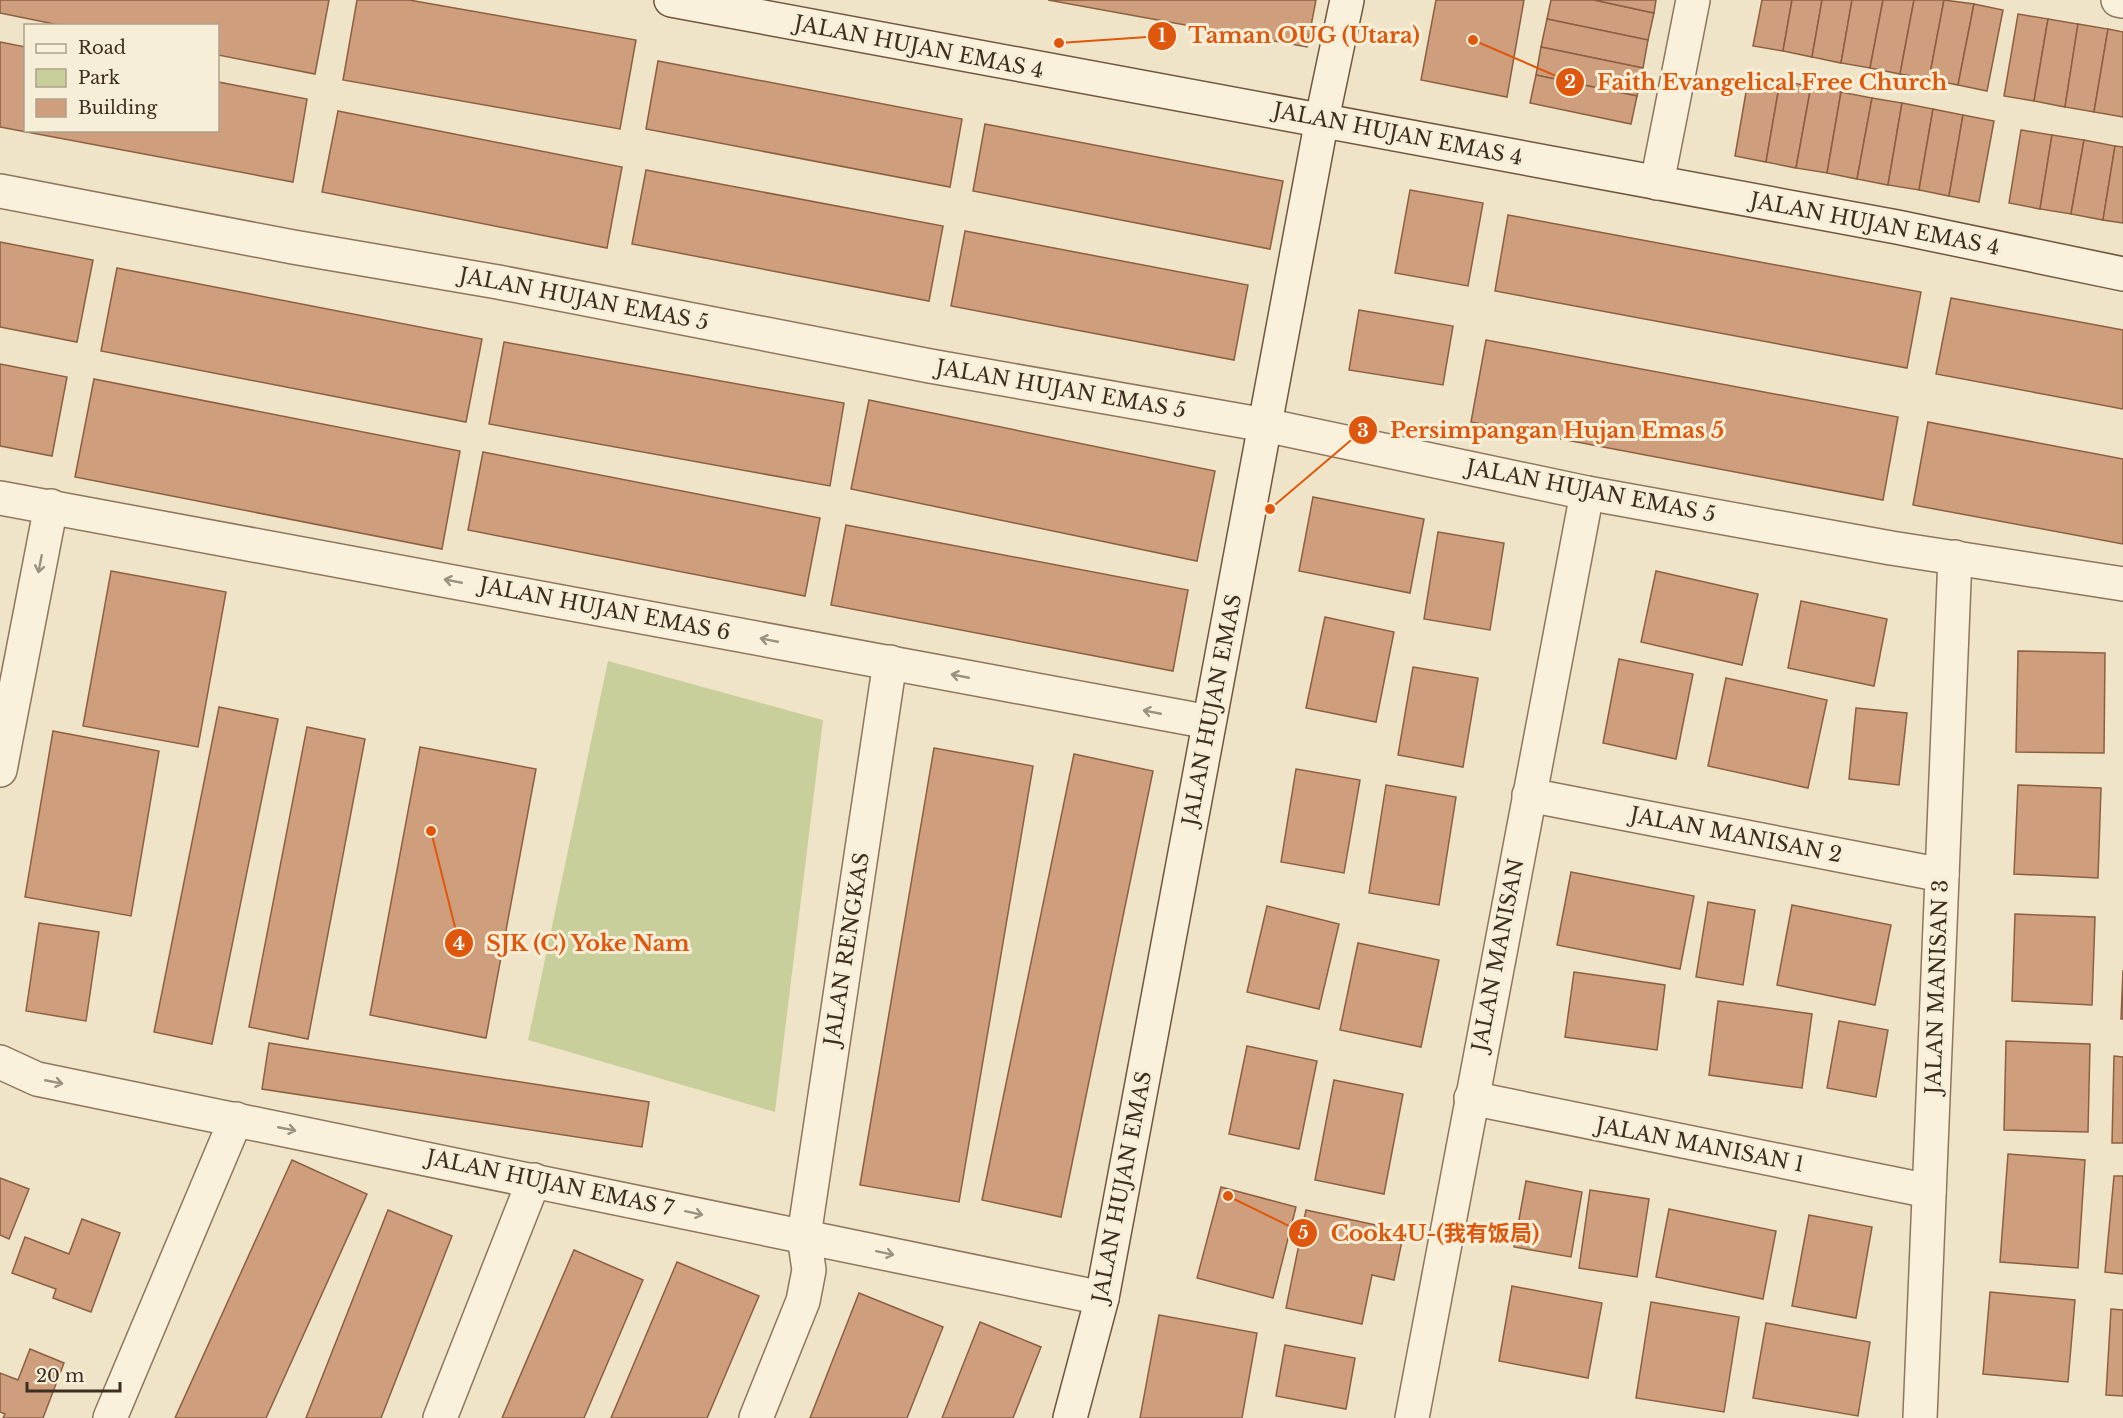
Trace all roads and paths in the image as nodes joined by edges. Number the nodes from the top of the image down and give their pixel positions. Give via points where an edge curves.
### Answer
1 (671, 0) edge
2 (1347, 0) edge
3 (1693, 0) edge
4 (2118, 0) edge
5 (2123, 1) edge
6 (1322, 119) junction
7 (1657, 183) junction
8 (0, 191) edge
9 (2123, 274) edge
10 (1265, 425) junction
11 (1587, 493) junction
12 (0, 498) edge
13 (51, 507) junction
14 (1955, 557) junction
15 (2123, 584) edge
16 (890, 663) junction
17 (1209, 722) junction
18 (0, 770) edge
19 (1529, 795) junction
20 (1942, 875) junction
21 (0, 1062) edge
22 (1471, 1098) junction
23 (236, 1119) junction
24 (534, 1180) junction
25 (1929, 1191) junction
26 (804, 1236) junction
27 (1102, 1298) junction
28 (110, 1418) edge
29 (440, 1418) edge
30 (756, 1418) edge
31 (1070, 1418) edge
32 (1412, 1418) edge
33 (1920, 1418) edge

1 - 6 street, JALAN HUJAN EMAS 4
2 - 6 street, JALAN HUJAN EMAS
3 - 7 street
4 - 5 street
6 - 7 street, JALAN HUJAN EMAS 4
6 - 10 street, JALAN HUJAN EMAS
7 - 9 street, JALAN HUJAN EMAS 4 via 1976,242
8 - 10 street, JALAN HUJAN EMAS 5
10 - 11 street, JALAN HUJAN EMAS 5
10 - 17 street, JALAN HUJAN EMAS
11 - 14 street, JALAN HUJAN EMAS 5
11 - 19 street, JALAN MANISAN
12 - 13 street, JALAN HUJAN EMAS 6
16 -> 13 street, JALAN HUJAN EMAS 6
13 -> 18 street
14 - 15 street, JALAN HUJAN EMAS 5
14 - 20 street, JALAN MANISAN 3
17 -> 16 street, JALAN HUJAN EMAS 6
16 - 26 street, JALAN RENGKAS
17 - 27 street, JALAN HUJAN EMAS
19 - 20 street, JALAN MANISAN 2
19 - 22 street, JALAN MANISAN
20 - 25 street, JALAN MANISAN 3
21 -> 23 street, JALAN HUJAN EMAS 7 via 37,1078
22 - 25 street, JALAN MANISAN 1
22 - 32 street, JALAN MANISAN
23 -> 24 street, JALAN HUJAN EMAS 7
23 - 28 street
24 -> 26 street, JALAN HUJAN EMAS 7
24 - 29 street
25 - 33 street, JALAN MANISAN 3
26 -> 27 street, JALAN HUJAN EMAS 7
26 - 30 street, JALAN RENGKAS via 810,1270 803,1301
27 - 31 street, JALAN HUJAN EMAS

